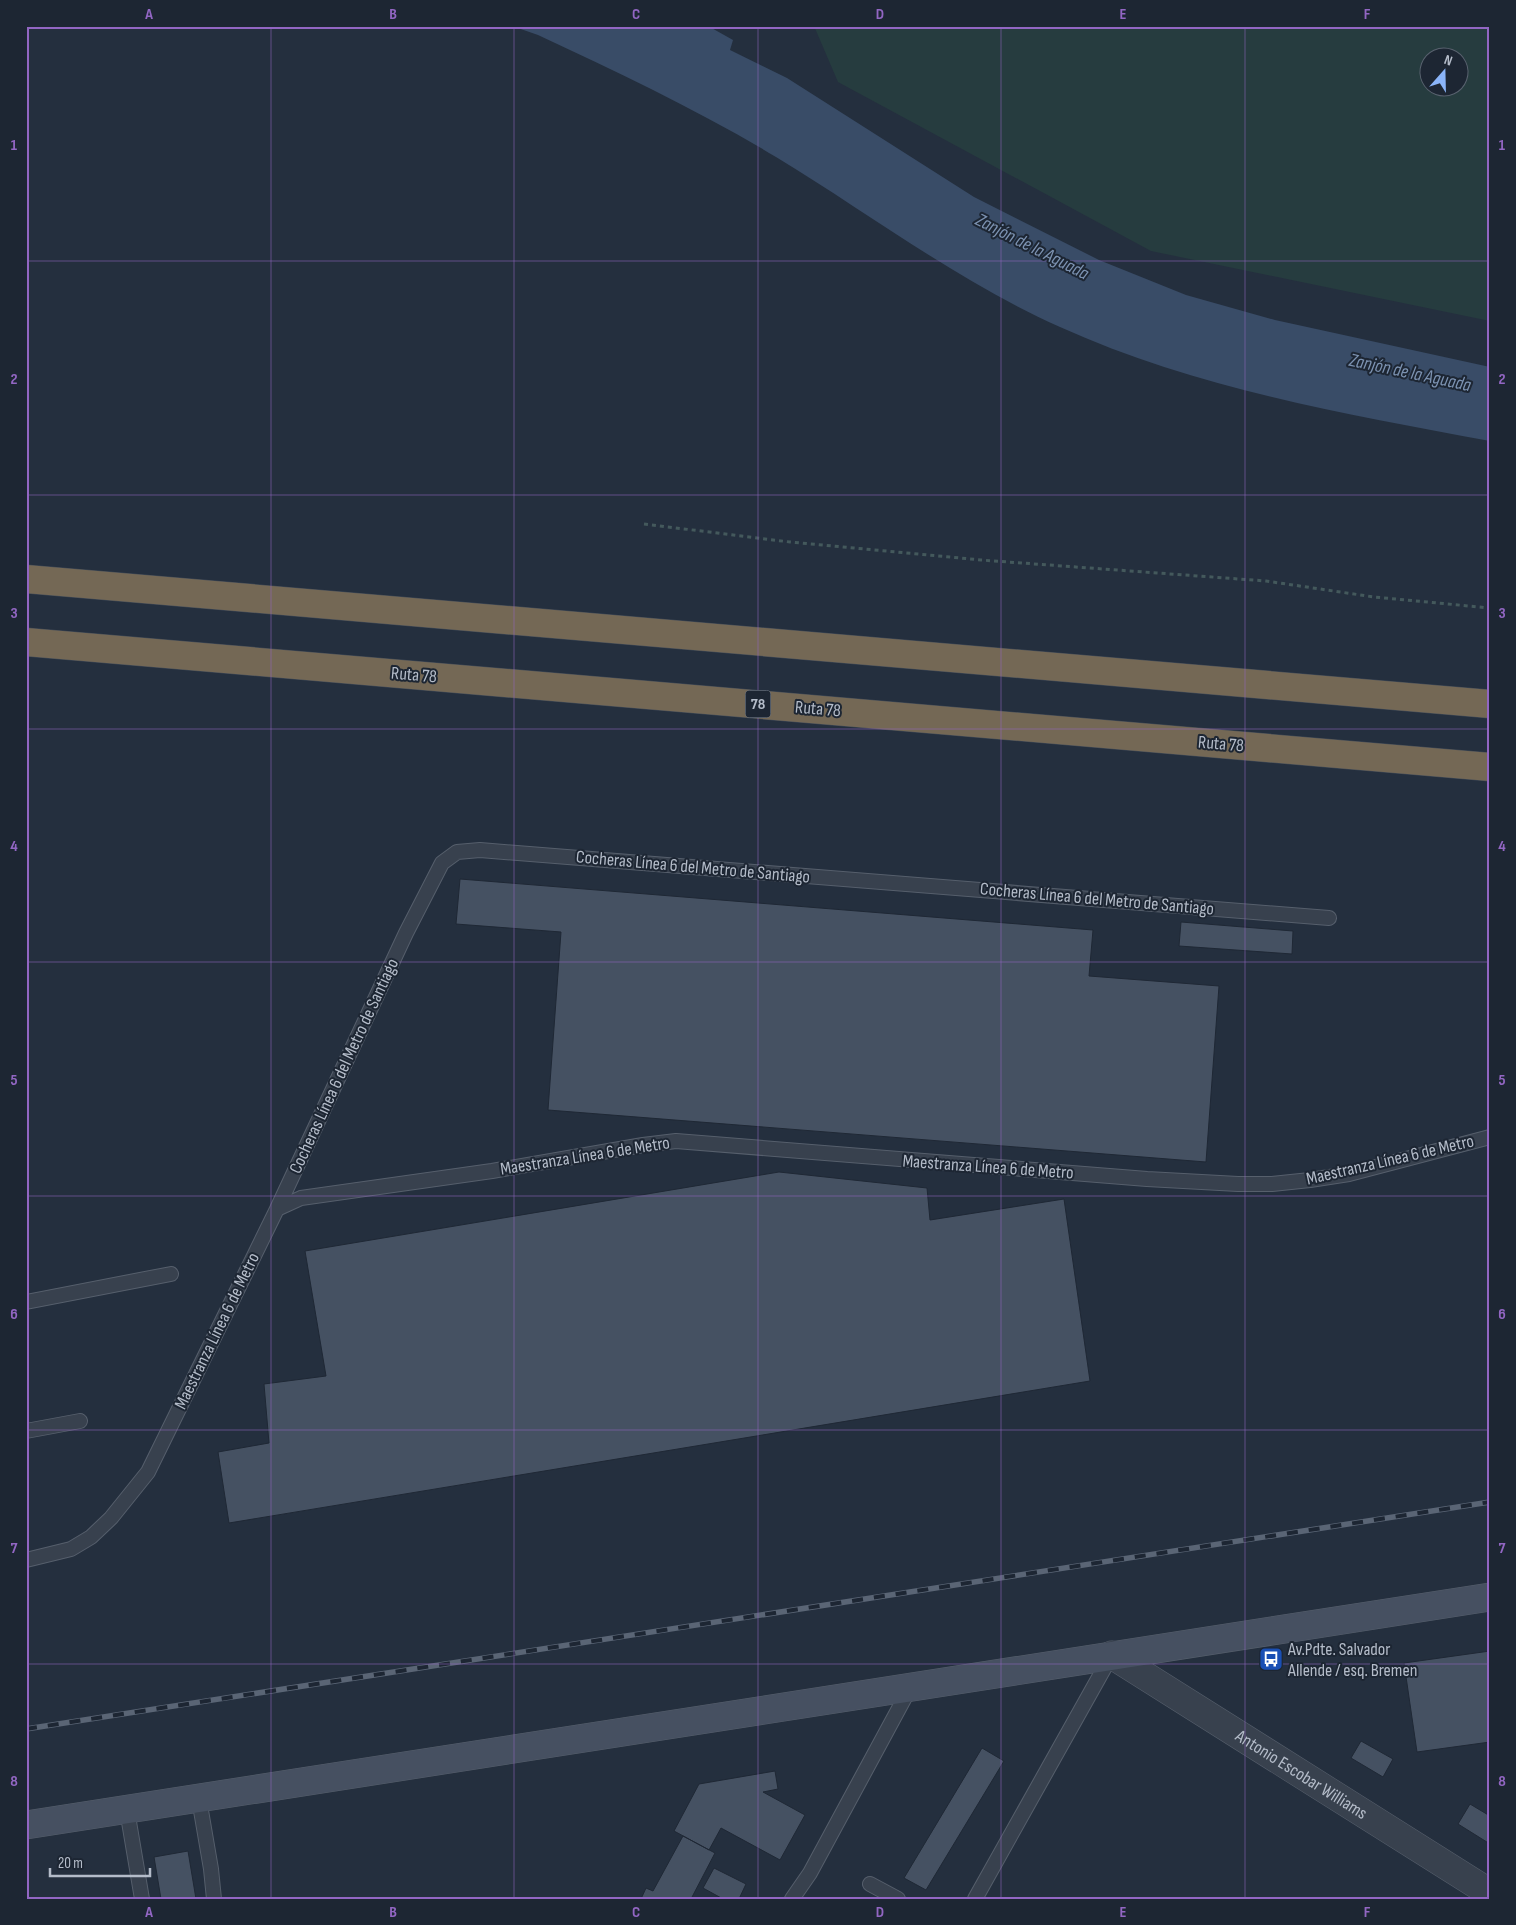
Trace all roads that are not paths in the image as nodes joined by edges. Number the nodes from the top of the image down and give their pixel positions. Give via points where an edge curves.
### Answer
1 (26, 579) edge
2 (26, 642) edge
3 (1490, 704) edge
4 (1490, 767) edge
5 (1329, 918) dead end
6 (1490, 1137) edge
7 (277, 1209) junction
8 (171, 1274) dead end
9 (26, 1302) edge
10 (80, 1421) dead end
11 (26, 1431) edge
12 (26, 1560) edge
13 (1490, 1597) edge
14 (1112, 1655) junction
15 (910, 1688) junction
16 (199, 1799) junction
17 (127, 1810) junction
18 (26, 1825) edge
19 (870, 1884) dead end
20 (1490, 1893) edge
21 (142, 1899) edge
22 (214, 1899) edge
23 (792, 1899) edge
24 (898, 1899) edge
25 (975, 1899) edge

1 - 3 highway
2 - 4 highway, Ruta 78 / 78
5 - 7 lane, Cocheras Línea 6 del Metro de Santiago via 480,850 457,852 442,863 406,933
6 - 7 lane, Maestranza Línea 6 de Metro via 1349,1174 1272,1184 1147,1179 676,1142 301,1198
7 - 12 lane, Maestranza Línea 6 de Metro via 148,1472 111,1518 91,1536 71,1549
8 - 9 lane
10 - 11 lane
13 - 14 main road
14 - 15 main road
14 - 20 street, Antonio Escobar Williams
14 - 25 lane
15 - 16 main road
15 - 23 lane via 810,1873
16 - 17 main road
16 - 22 lane
17 - 18 main road
17 - 21 lane
19 - 24 lane

